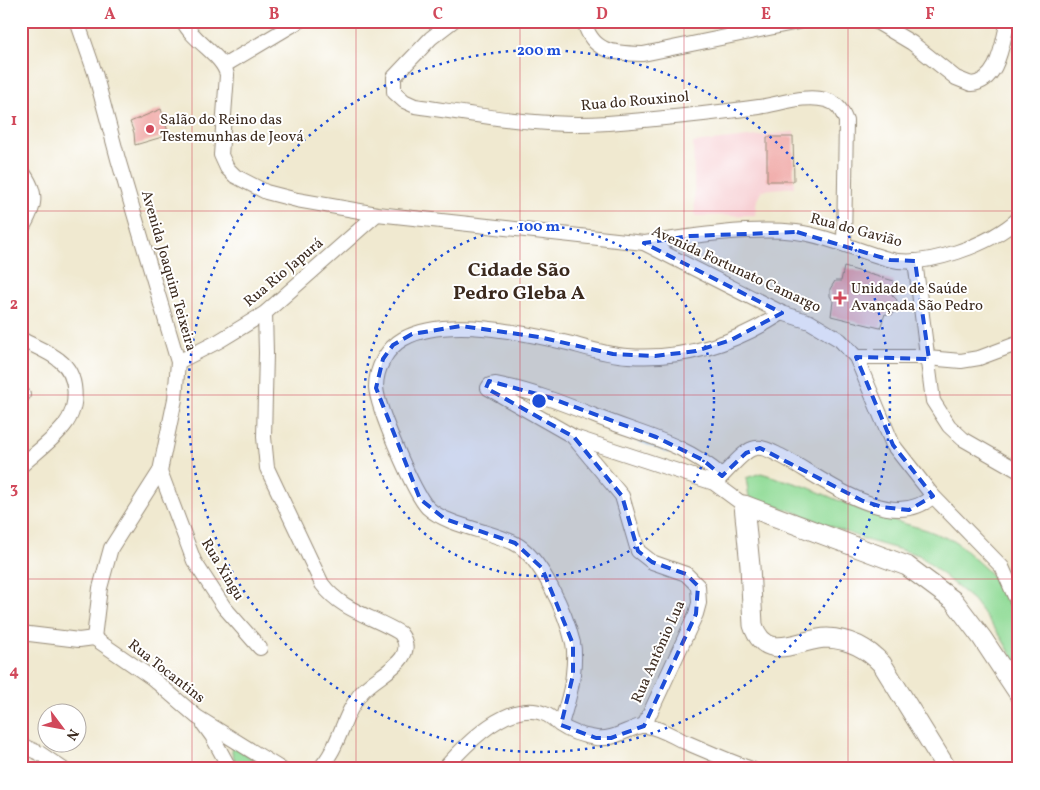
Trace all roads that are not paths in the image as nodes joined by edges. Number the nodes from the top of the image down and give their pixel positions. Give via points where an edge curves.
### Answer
1 (77, 21) edge
2 (183, 21) edge
3 (299, 21) edge
4 (453, 21) edge
5 (584, 21) edge
6 (803, 21) edge
7 (875, 21) edge
8 (1008, 21) edge
9 (225, 65) junction
10 (21, 170) edge
11 (377, 214) junction
12 (1019, 218) edge
13 (21, 230) edge
14 (644, 243) junction
15 (844, 244) junction
16 (915, 261) junction
17 (782, 313) junction
18 (265, 314) junction
19 (21, 339) edge
20 (1019, 343) edge
21 (856, 357) junction
22 (929, 359) junction
23 (178, 362) junction
24 (574, 437) junction
25 (21, 466) edge
26 (160, 471) junction
27 (1019, 471) edge
28 (718, 480) junction
29 (933, 496) junction
30 (744, 505) junction
31 (1002, 567) junction
32 (1019, 576) edge
33 (1019, 606) edge
34 (21, 633) edge
35 (94, 638) junction
36 (260, 648) dead end
37 (1019, 694) edge
38 (197, 717) junction
39 (561, 725) junction
40 (644, 726) junction
41 (21, 745) edge
42 (63, 769) edge
43 (230, 769) edge
44 (281, 769) edge
45 (319, 769) edge
46 (444, 769) edge
47 (752, 769) edge
48 (947, 769) edge

1 - 23 street, Avenida Joaquim Teixeira
2 - 9 street via 188,31
3 - 9 street
4 - 15 street, Rua do Rouxinol via 431,38 394,76 394,92 404,101 415,106 546,124 607,123 758,107 801,99 825,99 834,103 846,121
5 - 6 street via 598,46 622,54 643,54
7 - 8 street via 912,43 956,78 971,84 984,80 990,74 999,58
9 - 11 street, Avenida Fortunato Camargo via 221,155 235,176 266,192
10 - 13 street via 29,180 34,201
11 - 14 street, Avenida Fortunato Camargo
11 - 18 street, Rua Rio Japurá
12 - 16 street, Rua do Gavião via 1011,226 976,244
14 - 15 street, Rua do Gavião via 690,236 780,231
14 - 17 street, Avenida Fortunato Camargo
15 - 16 street, Rua do Gavião via 890,260
16 - 22 street
17 - 21 street, Avenida Fortunato Camargo via 828,331
17 - 39 street via 762,326 696,352 654,356 613,354 539,337 461,326 412,334 393,344 384,359 376,388 399,453 420,499 445,519 516,543 542,568 573,644 574,675
18 - 23 street, Rua Rio Japurá
18 - 45 street via 264,452 271,479 329,593 342,604 400,632 406,647 401,660 361,692 342,726 332,753
19 - 25 street via 60,360 74,382 75,393 70,416 64,426
20 - 22 street via 979,358 961,361
21 - 22 street
21 - 29 street, Avenida Fortunato Camargo via 893,445
22 - 27 street via 933,400 949,426 977,449
23 - 26 street, Avenida Joaquim Teixeira via 175,399
24 - 28 street
24 - 28 street via 488,388 490,385 507,386 548,397 687,450 703,460
24 - 40 street, Rua Antônio Lua via 622,496 638,552 652,562 686,574 698,586 696,614
26 - 35 street, Avenida Joaquim Teixeira via 111,548 100,588
26 - 36 street, Rua Xingu via 194,561 224,606
28 - 29 street via 746,453 760,448 863,501 882,507 908,510
28 - 30 street
29 - 31 street, Avenida Fortunato Camargo
30 - 37 street via 912,570 954,601
30 - 48 street via 755,633 777,647 824,638 848,641 872,653
31 - 32 street
31 - 33 street, Avenida Fortunato Camargo
34 - 35 street via 79,640
35 - 38 street, Rua Tocantins via 152,678
38 - 43 street
38 - 44 street, Rua Tocantins
39 - 40 street via 575,733 596,738 611,738
39 - 46 street via 538,711 518,712 484,729
40 - 47 street
41 - 42 street

